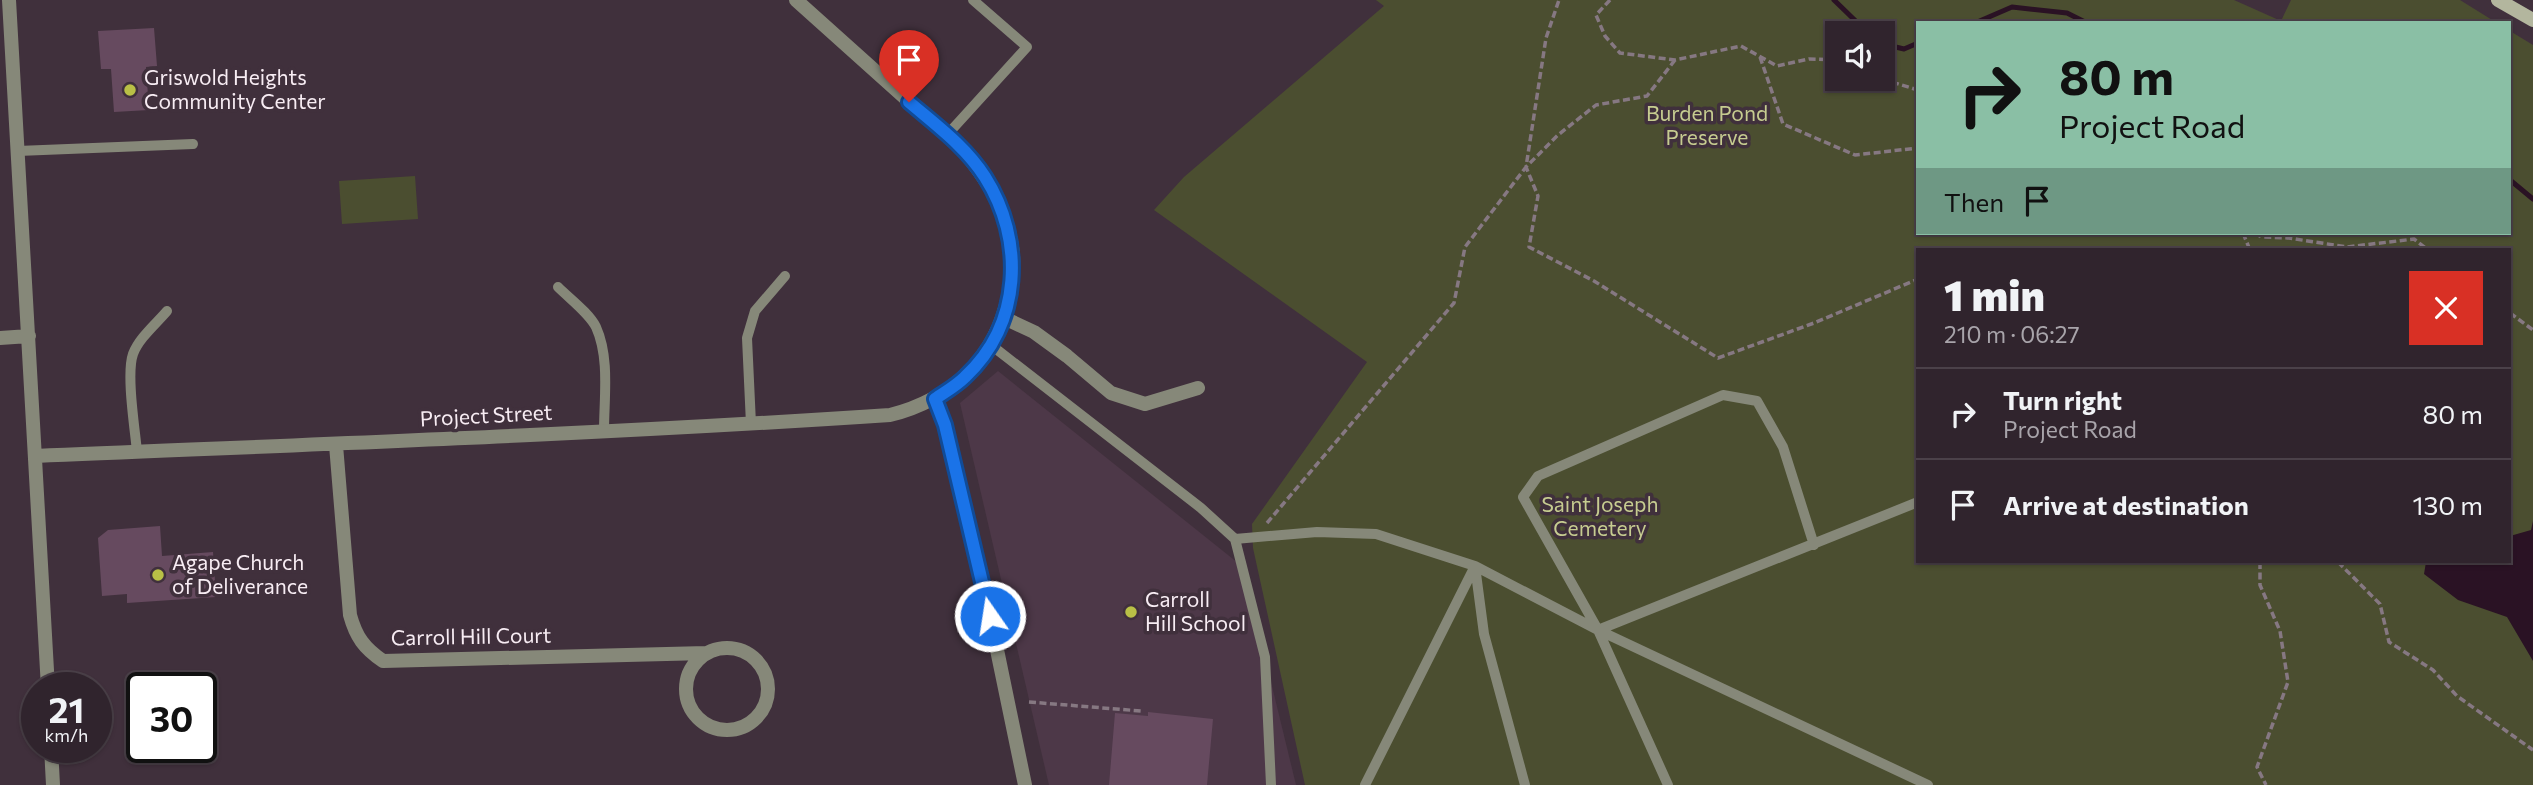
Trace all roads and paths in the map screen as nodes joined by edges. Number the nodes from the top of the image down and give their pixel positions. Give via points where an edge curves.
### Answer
1 (9, 0) edge
2 (796, 0) edge
3 (973, 0) edge
4 (1559, 0) edge
5 (1610, 0) edge
6 (2498, 0) edge
7 (2533, 20) edge
8 (1759, 55) junction
9 (1675, 60) junction
10 (1825, 60) edge
11 (1895, 83) edge
12 (1916, 89) edge
13 (947, 135) junction
14 (192, 144) dead end
15 (1916, 148) edge
16 (18, 151) junction
17 (1527, 167) junction
18 (2258, 235) edge
19 (2425, 248) edge
20 (785, 276) dead end
21 (1916, 280) edge
22 (558, 288) dead end
23 (167, 311) dead end
24 (2511, 314) edge
25 (1004, 318) junction
26 (2533, 330) edge
27 (29, 336) junction
28 (0, 338) edge
29 (991, 345) junction
30 (1198, 388) dead end
31 (935, 399) junction
32 (751, 424) junction
33 (604, 431) junction
34 (336, 445) junction
35 (137, 452) junction
36 (36, 456) junction
37 (1916, 503) edge
38 (1255, 537) junction
39 (1235, 539) junction
40 (1814, 545) junction
41 (2259, 563) edge
42 (2339, 563) edge
43 (1475, 566) junction
44 (1598, 630) junction
45 (706, 653) junction
46 (47, 672) edge
47 (1029, 702) dead end
48 (1141, 711) dead end
49 (2533, 750) edge
50 (52, 763) edge
51 (53, 785) edge
52 (1026, 785) edge
53 (1271, 785) edge
54 (1365, 785) edge
55 (1525, 785) edge
56 (1668, 785) edge
57 (1928, 785) edge
58 (2266, 785) edge

1 - 16 street
2 - 13 street, Project Street
3 - 13 lane via 1027,47
4 - 17 path via 1546,38
5 - 9 path via 1596,15 1605,36 1620,53
6 - 7 street
8 - 9 path via 1741,46
8 - 10 path via 1777,66
8 - 15 path via 1783,124 1855,155
9 - 17 path via 1647,96 1596,105
11 - 12 path
13 - 25 street, Project Street via 985,176 1007,225 1014,270
14 - 16 lane
16 - 27 street
17 - 21 path via 1538,196 1529,247 1594,281 1718,358
17 - 38 path via 1465,247 1454,303
18 - 19 path via 2347,247 2414,239
20 - 32 lane via 755,311 747,338
22 - 33 lane via 595,325 604,369
23 - 35 lane via 133,355
24 - 26 path
25 - 29 street, Project Street
25 - 30 street via 1034,332 1111,393 1145,404
27 - 28 street
27 - 36 street
29 - 31 street, Project Street via 966,377
29 - 39 lane
31 - 32 street, Project Street via 890,415
31 - 52 street via 945,425
32 - 33 street, Project Street
33 - 34 street, Project Street
34 - 35 street, Project Street
34 - 45 street, Carroll Hill Court via 350,615 355,634 383,661
35 - 36 street, Project Street
36 - 46 street
37 - 40 lane
38 - 39 lane
38 - 43 lane via 1376,534
39 - 53 lane via 1265,657
40 - 44 lane
40 - 44 lane via 1783,447 1757,401 1723,395 1538,476 1523,497
41 - 58 path via 2260,585 2280,631 2288,682 2258,767
42 - 49 path via 2380,604 2389,642 2433,670 2456,696
43 - 44 lane
43 - 54 lane
43 - 55 lane via 1483,634
44 - 56 lane
44 - 57 lane
45 - 45 street, Carroll Hill Court via 732,647 745,651 764,670 768,682 764,709 744,727 717,729 694,714 688,702 688,674
47 - 48 path
50 - 51 street

